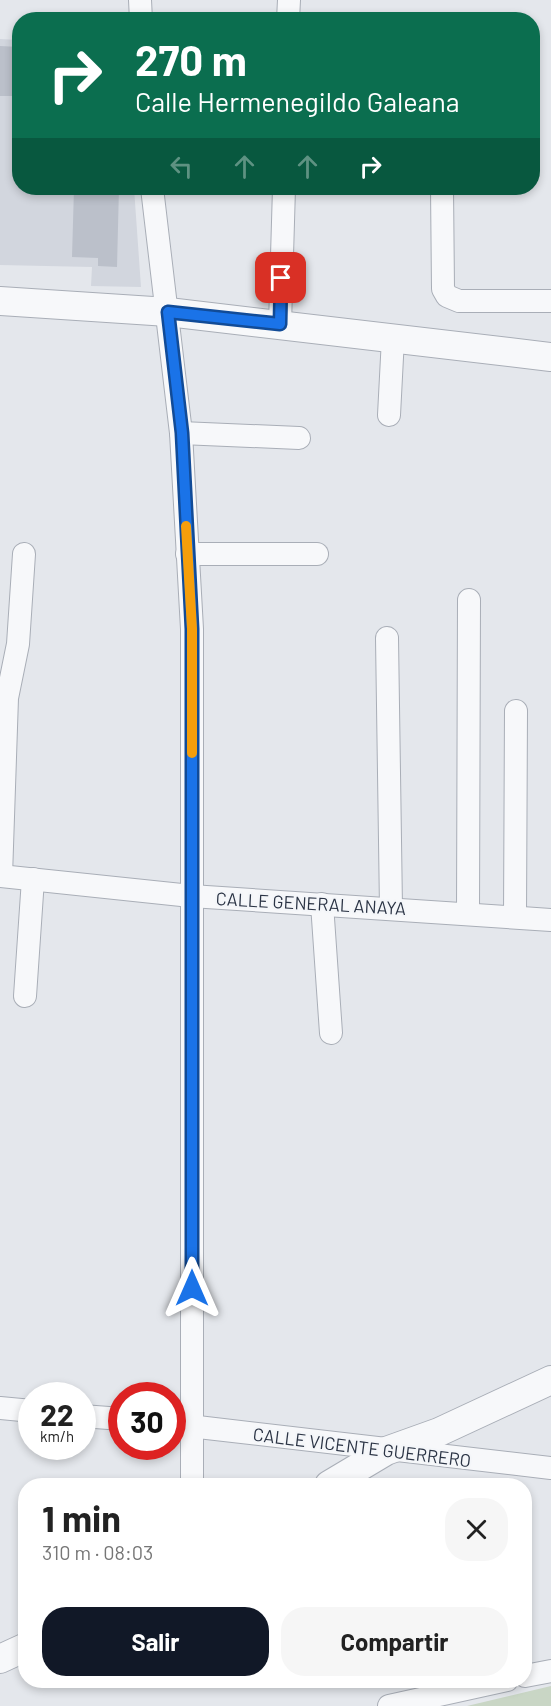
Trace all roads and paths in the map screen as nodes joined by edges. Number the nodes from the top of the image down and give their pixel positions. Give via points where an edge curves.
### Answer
1 (153, 195) edge
2 (284, 195) edge
3 (442, 195) edge
4 (551, 300) edge
5 (0, 301) edge
6 (168, 312) junction
7 (280, 324) junction
8 (393, 338) junction
9 (551, 357) edge
10 (389, 415) dead end
11 (182, 433) junction
12 (299, 438) dead end
13 (24, 554) dead end
14 (188, 554) junction
15 (317, 554) dead end
16 (469, 600) dead end
17 (387, 638) dead end
18 (516, 711) dead end
19 (1, 876) edge
20 (33, 879) junction
21 (191, 896) junction
22 (322, 904) junction
23 (391, 908) junction
24 (468, 913) junction
25 (515, 916) junction
26 (551, 920) edge
27 (25, 996) dead end
28 (331, 1033) dead end
29 (551, 1380) edge
30 (183, 1382) edge
31 (0, 1408) edge
32 (18, 1410) edge
33 (186, 1426) edge
34 (186, 1449) edge
35 (386, 1451) junction
36 (551, 1468) edge
37 (191, 1478) edge
38 (341, 1478) edge
39 (18, 1651) edge
40 (0, 1659) edge
41 (551, 1671) edge
42 (532, 1675) edge
43 (471, 1688) edge
44 (389, 1706) edge

1 - 6 street
2 - 7 street
3 - 4 street via 443,289 447,296 459,301
5 - 6 street
6 - 7 street
6 - 11 street
7 - 8 street
8 - 9 street
8 - 10 street
11 - 12 street
11 - 14 street
13 - 19 street via 18,645 7,698
14 - 15 street
14 - 21 street via 192,629
16 - 24 street
17 - 23 street
18 - 25 street
19 - 20 street, CALLE GENERAL ANAYA
20 - 21 street, CALLE GENERAL ANAYA
20 - 27 street
21 - 22 street, CALLE GENERAL ANAYA
21 - 30 street
22 - 23 street, CALLE GENERAL ANAYA
22 - 28 street
23 - 24 street, CALLE GENERAL ANAYA
24 - 25 street, CALLE GENERAL ANAYA
25 - 26 street, CALLE GENERAL ANAYA
29 - 35 street via 439,1432
31 - 32 street
33 - 35 street, CALLE VICENTE GUERRERO
34 - 37 street
35 - 36 street, CALLE VICENTE GUERRERO
35 - 38 street
39 - 40 street
41 - 42 street
43 - 44 street

